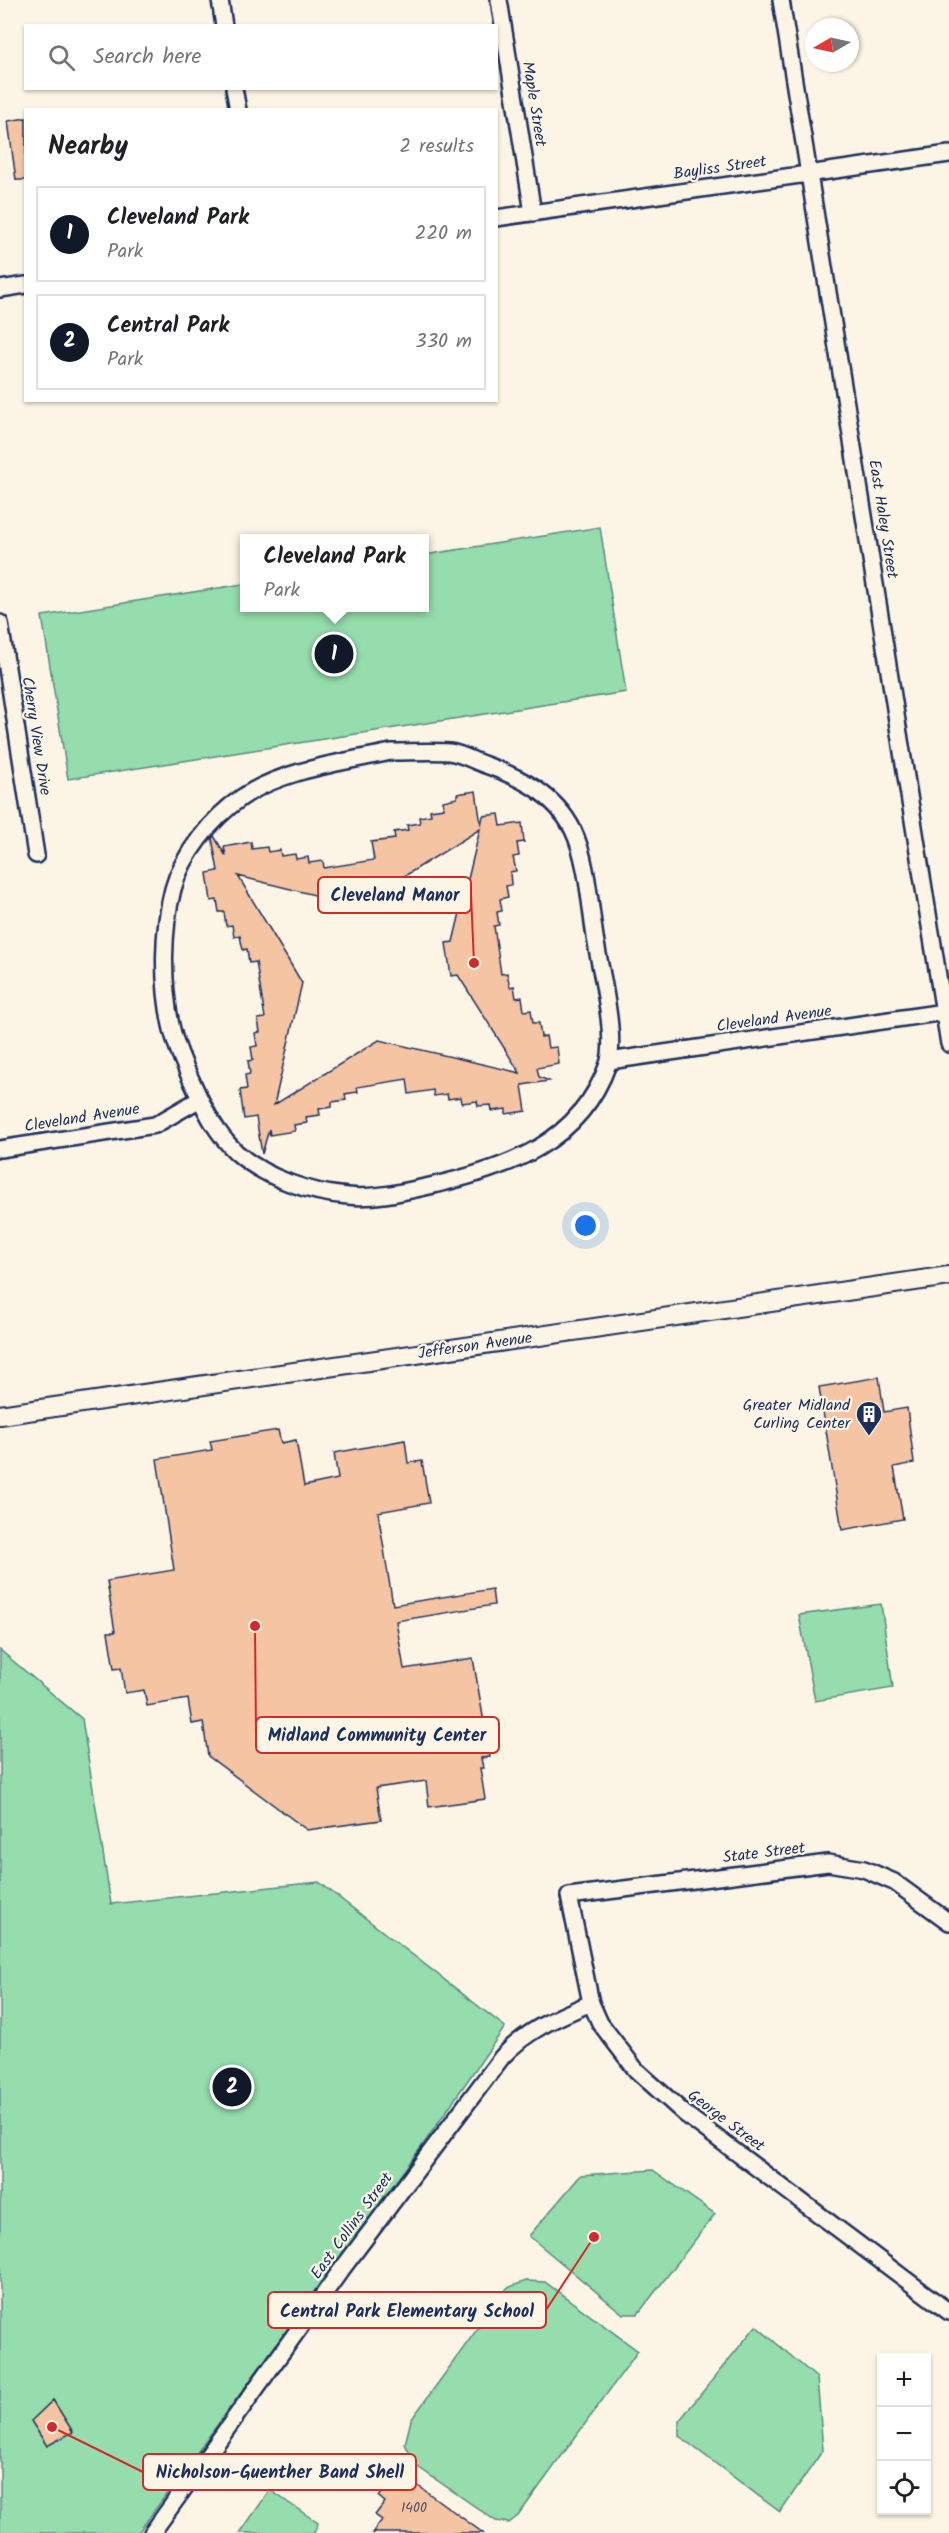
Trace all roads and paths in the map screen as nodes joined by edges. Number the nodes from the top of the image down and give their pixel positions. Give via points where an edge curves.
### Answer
1 (220, 0) edge
2 (499, 0) edge
3 (781, 0) edge
4 (224, 24) edge
5 (234, 90) edge
6 (238, 108) edge
7 (949, 154) edge
8 (809, 174) junction
9 (533, 213) junction
10 (498, 218) edge
11 (24, 285) edge
12 (0, 289) edge
13 (0, 623) edge
14 (36, 855) dead end
15 (944, 1012) junction
16 (949, 1044) edge
17 (609, 1061) junction
18 (200, 1099) junction
19 (0, 1149) edge
20 (949, 1276) edge
21 (0, 1415) edge
22 (569, 1896) joint
23 (949, 1922) edge
24 (591, 2003) junction
25 (949, 2312) edge
26 (152, 2533) edge

1 - 4 street
2 - 9 street, Maple Street
3 - 8 street, East Haley Street
5 - 6 street
7 - 8 street, Bayliss Street
8 - 9 street, Bayliss Street
8 - 15 street, East Haley Street
9 - 10 street, Bayliss Street
11 - 12 street
13 - 14 street, Cherry View Drive
15 - 16 street, East Haley Street
15 - 17 street, Cleveland Avenue
17 - 18 street via 589,1102 559,1134 527,1156 473,1176 403,1192 350,1197 306,1188 270,1174 237,1152 210,1121
17 - 18 street via 610,1027 583,863 573,831 555,803 518,776 453,752 392,752 278,780 241,798 190,853 174,886 168,915 166,992 171,1028
18 - 19 street, Cleveland Avenue via 155,1125
20 - 21 street, Jefferson Avenue
22 - 23 street, State Street via 828,1863 864,1869 894,1882
22 - 24 street, George Street
24 - 25 street, George Street via 600,2023 636,2070 685,2114
24 - 26 street, East Collins Street via 537,2027 502,2057

